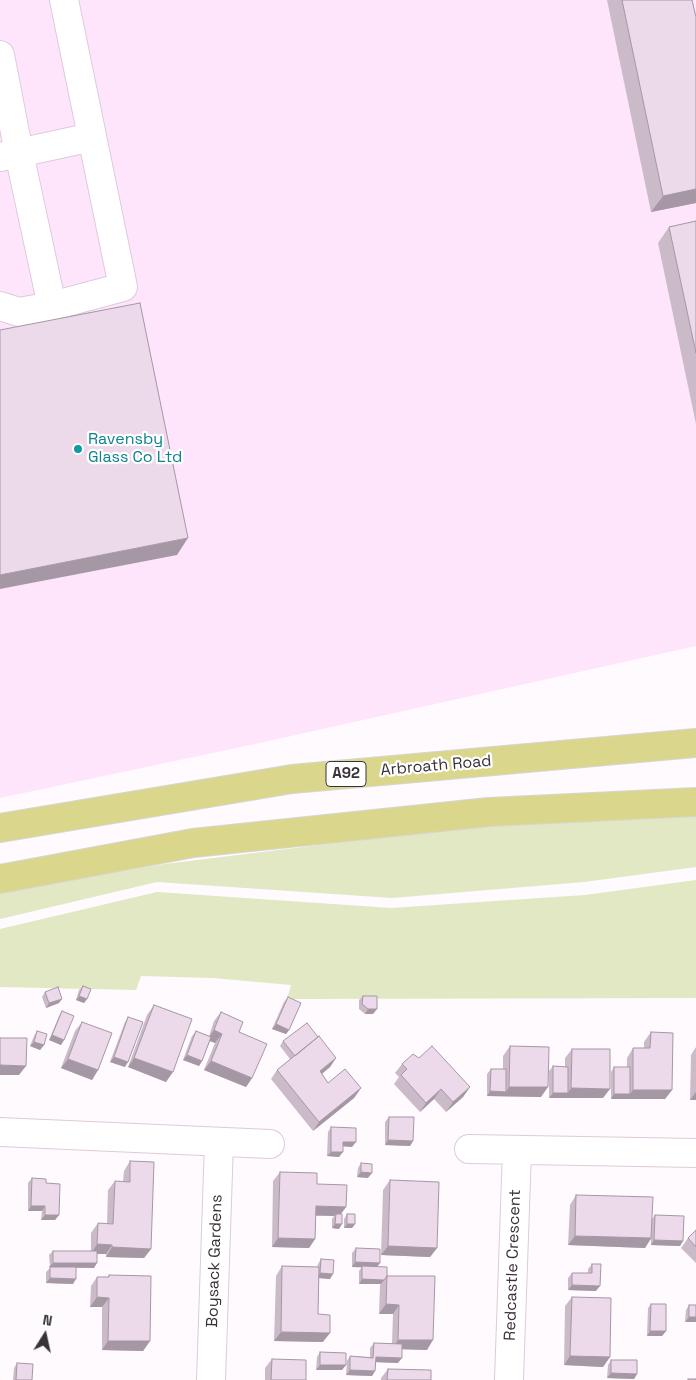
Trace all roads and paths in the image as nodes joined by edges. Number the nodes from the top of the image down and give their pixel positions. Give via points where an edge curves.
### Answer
1 (64, 0) edge
2 (0, 55) edge
3 (92, 137) junction
4 (10, 155) edge
5 (0, 306) edge
6 (52, 306) junction
7 (696, 743) edge
8 (696, 802) edge
9 (0, 828) edge
10 (0, 878) edge
11 (0, 1132) edge
12 (219, 1142) junction
13 (270, 1144) dead end
14 (469, 1149) dead end
15 (517, 1150) junction
16 (696, 1153) edge
17 (211, 1380) edge
18 (510, 1380) edge

1 - 3 street
2 - 4 street
3 - 4 street
3 - 6 street via 124,287
4 - 6 street
5 - 6 street via 19,312
7 - 9 main road, Arbroath Road / A92 via 292,778
8 - 10 main road via 489,812 203,842
11 - 12 street
12 - 13 street
12 - 17 street, Boysack Gardens
14 - 15 street
15 - 16 street
15 - 18 street, Redcastle Crescent

